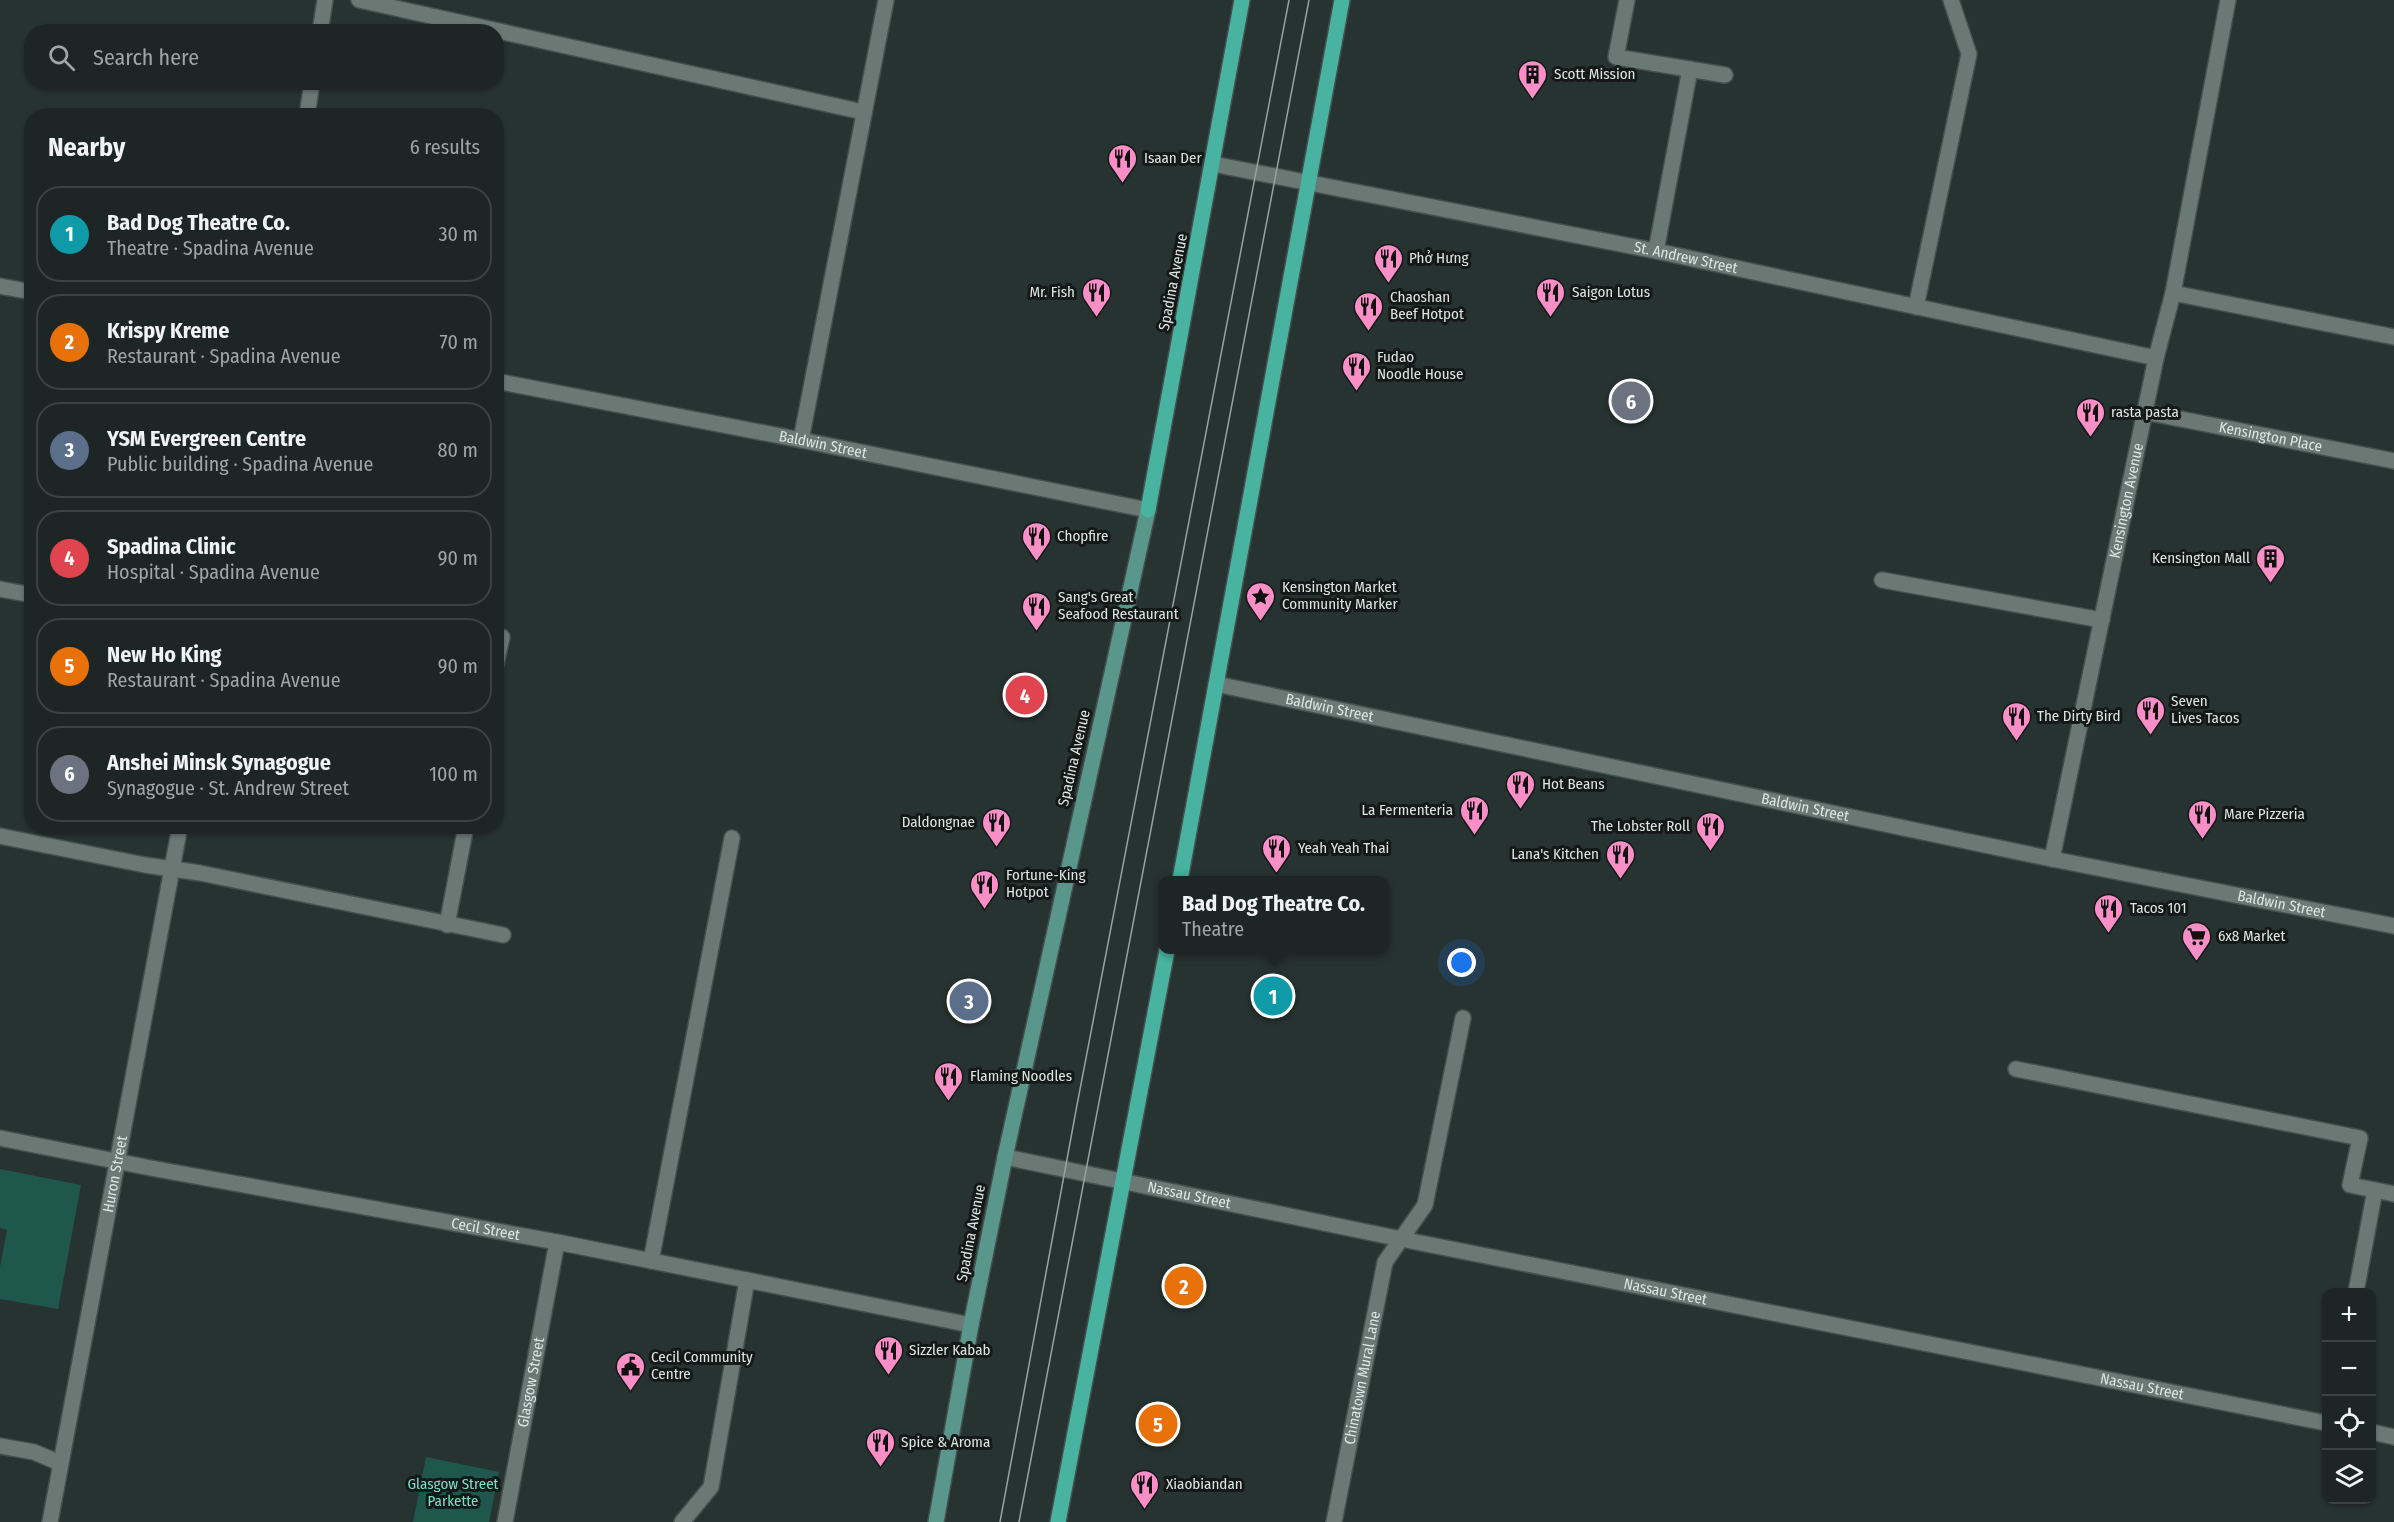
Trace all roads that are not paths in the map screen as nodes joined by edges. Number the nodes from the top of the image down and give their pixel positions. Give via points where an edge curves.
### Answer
1 (325, 0) edge
2 (359, 0) edge
3 (886, 0) edge
4 (1242, 0) edge
5 (1342, 0) edge
6 (1627, 0) edge
7 (1951, 0) edge
8 (2228, 0) edge
9 (321, 24) edge
10 (467, 24) edge
11 (504, 32) edge
12 (1690, 69) junction
13 (1725, 75) dead end
14 (311, 90) edge
15 (308, 108) edge
16 (863, 112) junction
17 (1213, 164) junction
18 (1310, 183) junction
19 (1656, 251) junction
20 (0, 286) edge
21 (24, 290) edge
22 (2173, 293) junction
23 (1916, 307) junction
24 (2394, 337) edge
25 (2156, 358) junction
26 (504, 383) edge
27 (2145, 412) junction
28 (801, 440) junction
29 (2394, 461) edge
30 (1148, 510) junction
31 (1882, 580) dead end
32 (0, 589) edge
33 (24, 594) edge
34 (2102, 620) junction
35 (1216, 684) junction
36 (179, 834) edge
37 (464, 834) edge
38 (0, 836) edge
39 (732, 838) dead end
40 (2052, 859) junction
41 (172, 869) junction
42 (1181, 876) edge
43 (447, 925) junction
44 (2394, 926) edge
45 (503, 935) dead end
46 (1166, 954) edge
47 (1463, 1018) dead end
48 (2016, 1069) dead end
49 (0, 1138) edge
50 (1005, 1157) junction
51 (119, 1161) junction
52 (1124, 1181) junction
53 (2375, 1190) junction
54 (2394, 1194) edge
55 (1401, 1239) junction
56 (557, 1242) junction
57 (651, 1261) junction
58 (747, 1280) junction
59 (2357, 1288) edge
60 (971, 1325) junction
61 (2322, 1422) edge
62 (2376, 1433) edge
63 (2394, 1437) edge
64 (0, 1446) edge
65 (60, 1463) junction
66 (50, 1522) edge
67 (505, 1522) edge
68 (682, 1522) edge
69 (936, 1522) edge
70 (1058, 1522) edge
71 (1334, 1522) edge

1 - 9 street
2 - 10 street
3 - 16 street
4 - 17 main road, Spadina Avenue
5 - 18 main road
6 - 12 street via 1616,57
7 - 23 street via 1969,54
8 - 22 street, Kensington Avenue
11 - 16 street
12 - 13 street
12 - 19 street
14 - 15 street
16 - 28 street
17 - 18 street, St. Andrew Street
17 - 30 main road, Spadina Avenue
18 - 19 street, St. Andrew Street
18 - 35 main road
19 - 23 street, St. Andrew Street
20 - 21 street
22 - 24 street
22 - 25 street, Kensington Avenue
23 - 25 street, St. Andrew Street
25 - 27 street, Kensington Avenue
26 - 28 street, Baldwin Street
27 - 29 street, Kensington Place
27 - 34 street, Kensington Avenue
28 - 30 street, Baldwin Street
30 - 50 main road, Spadina Avenue
31 - 34 street
32 - 33 street
34 - 40 street, Kensington Avenue
35 - 40 street, Baldwin Street
35 - 42 main road
36 - 41 street, Huron Street
37 - 43 street
38 - 41 street
39 - 57 street
40 - 44 street, Baldwin Street
41 - 43 street
41 - 51 street, Huron Street
43 - 45 street
46 - 52 main road
47 - 55 street, Chinatown Mural Lane via 1425,1205
48 - 53 street via 2360,1138 2350,1185
49 - 51 street, Cecil Street
50 - 52 street, Nassau Street
50 - 60 main road, Spadina Avenue
51 - 56 street, Cecil Street
51 - 65 street, Huron Street
52 - 55 street, Nassau Street
52 - 70 main road
53 - 54 street
53 - 59 street
55 - 61 street, Nassau Street
55 - 71 street, Chinatown Mural Lane via 1384,1262
56 - 57 street, Cecil Street
56 - 67 street, Glasgow Street
57 - 58 street, Cecil Street
58 - 60 street, Cecil Street
58 - 68 street via 711,1487
60 - 69 main road, Spadina Avenue
62 - 63 street
64 - 65 street via 34,1452
65 - 66 street, Huron Street

